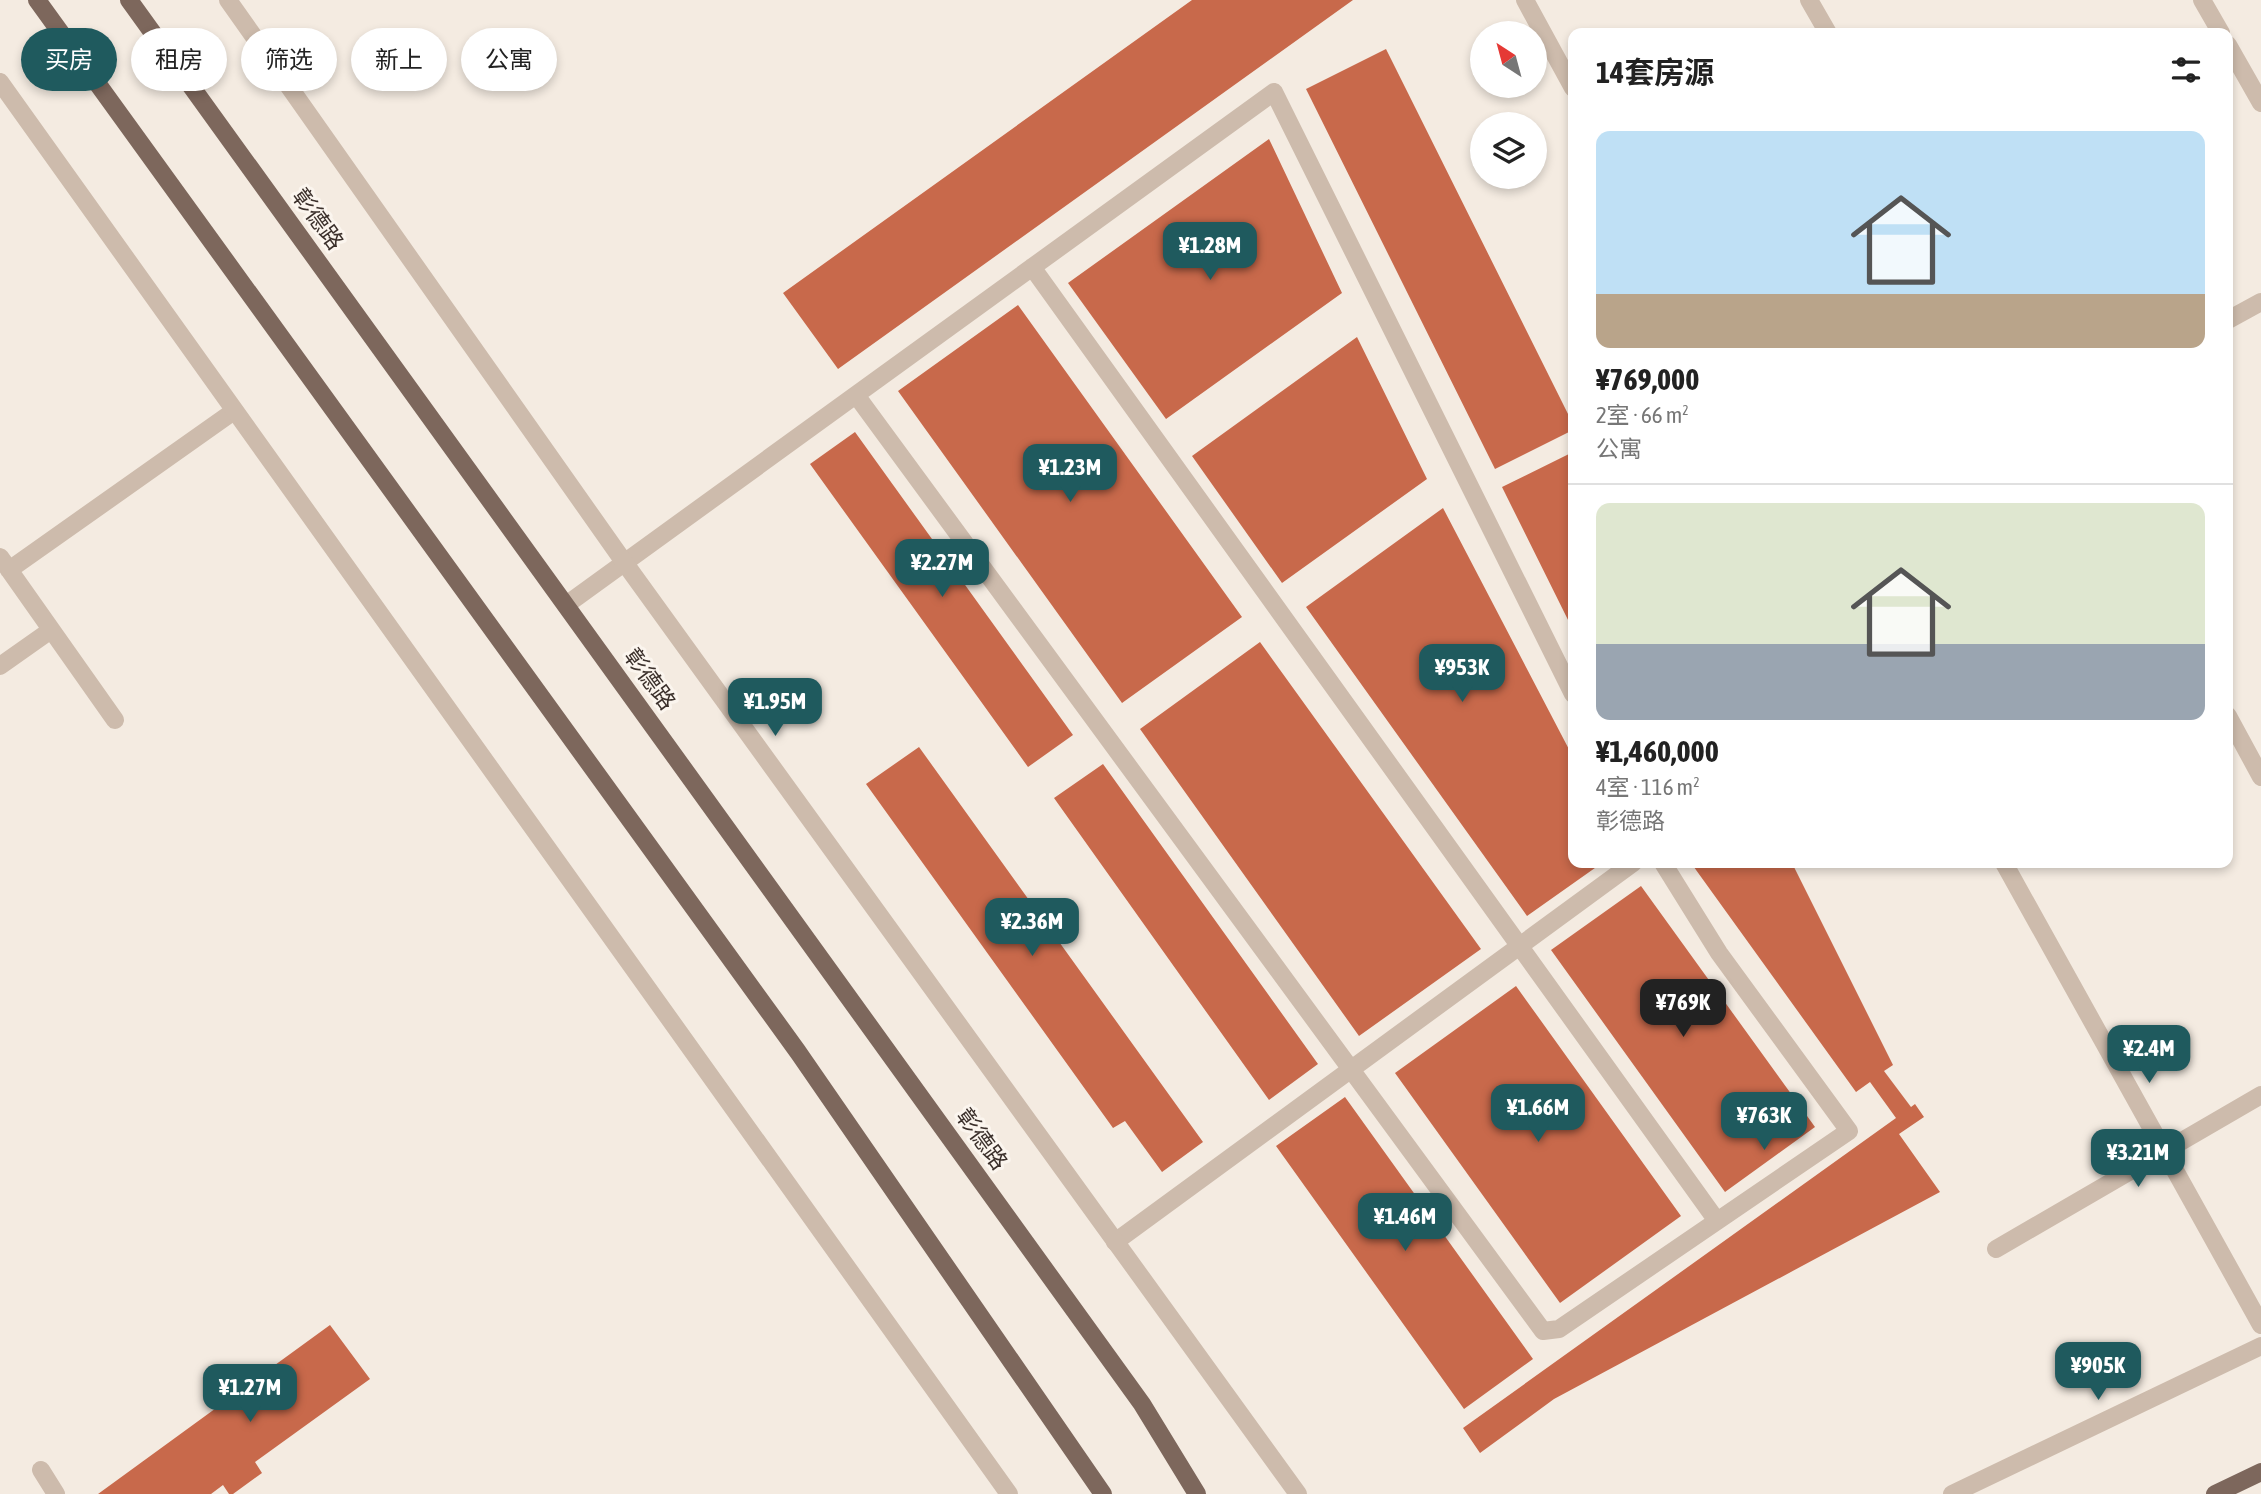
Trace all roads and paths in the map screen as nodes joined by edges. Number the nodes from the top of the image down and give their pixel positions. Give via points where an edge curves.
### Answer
1 (37, 0) edge
2 (129, 0) edge
3 (228, 0) edge
4 (1525, 0) edge
5 (1809, 0) edge
6 (2202, 0) edge
7 (1825, 28) edge
8 (2218, 28) edge
9 (2233, 54) edge
10 (1568, 79) edge
11 (0, 82) edge
12 (2261, 103) edge
13 (1032, 267) junction
14 (2261, 302) edge
15 (2233, 317) edge
16 (856, 395) junction
17 (234, 411) junction
18 (625, 562) junction
19 (4, 564) edge
20 (566, 605) junction
21 (51, 630) junction
22 (0, 666) edge
23 (1568, 684) edge
24 (115, 720) dead end
25 (2233, 725) edge
26 (2261, 777) edge
27 (1626, 868) edge
28 (1666, 868) edge
29 (2007, 868) edge
30 (1520, 946) junction
31 (1351, 1070) junction
32 (2261, 1095) edge
33 (2164, 1151) junction
34 (1717, 1221) junction
35 (1115, 1242) junction
36 (1996, 1249) dead end
37 (2261, 1325) edge
38 (2261, 1346) edge
39 (41, 1470) dead end
40 (2261, 1472) edge
41 (57, 1494) edge
42 (1009, 1494) edge
43 (1103, 1494) edge
44 (1197, 1494) edge
45 (1298, 1494) edge
46 (1952, 1494) edge
47 (2215, 1494) edge

1 - 43 main road via 798,1052
2 - 20 main road, 彰德路
3 - 18 street
4 - 10 street
5 - 7 street
6 - 8 street
9 - 12 street
11 - 17 street
13 - 16 street
13 - 23 street via 1274,92
13 - 30 street
14 - 15 street
16 - 18 street
16 - 31 street
17 - 19 street
17 - 42 street
18 - 20 street
18 - 35 street
19 - 21 street
20 - 44 main road, 彰德路 via 1142,1404
21 - 22 street
21 - 24 street
25 - 26 street
27 - 30 street
28 - 34 street via 1719,953 1849,1131
29 - 33 street
30 - 31 street
30 - 34 street
31 - 34 street via 1544,1331 1559,1329
31 - 35 street
32 - 33 street
33 - 36 street
33 - 37 street
35 - 45 street
38 - 46 street
39 - 41 street
40 - 47 main road

